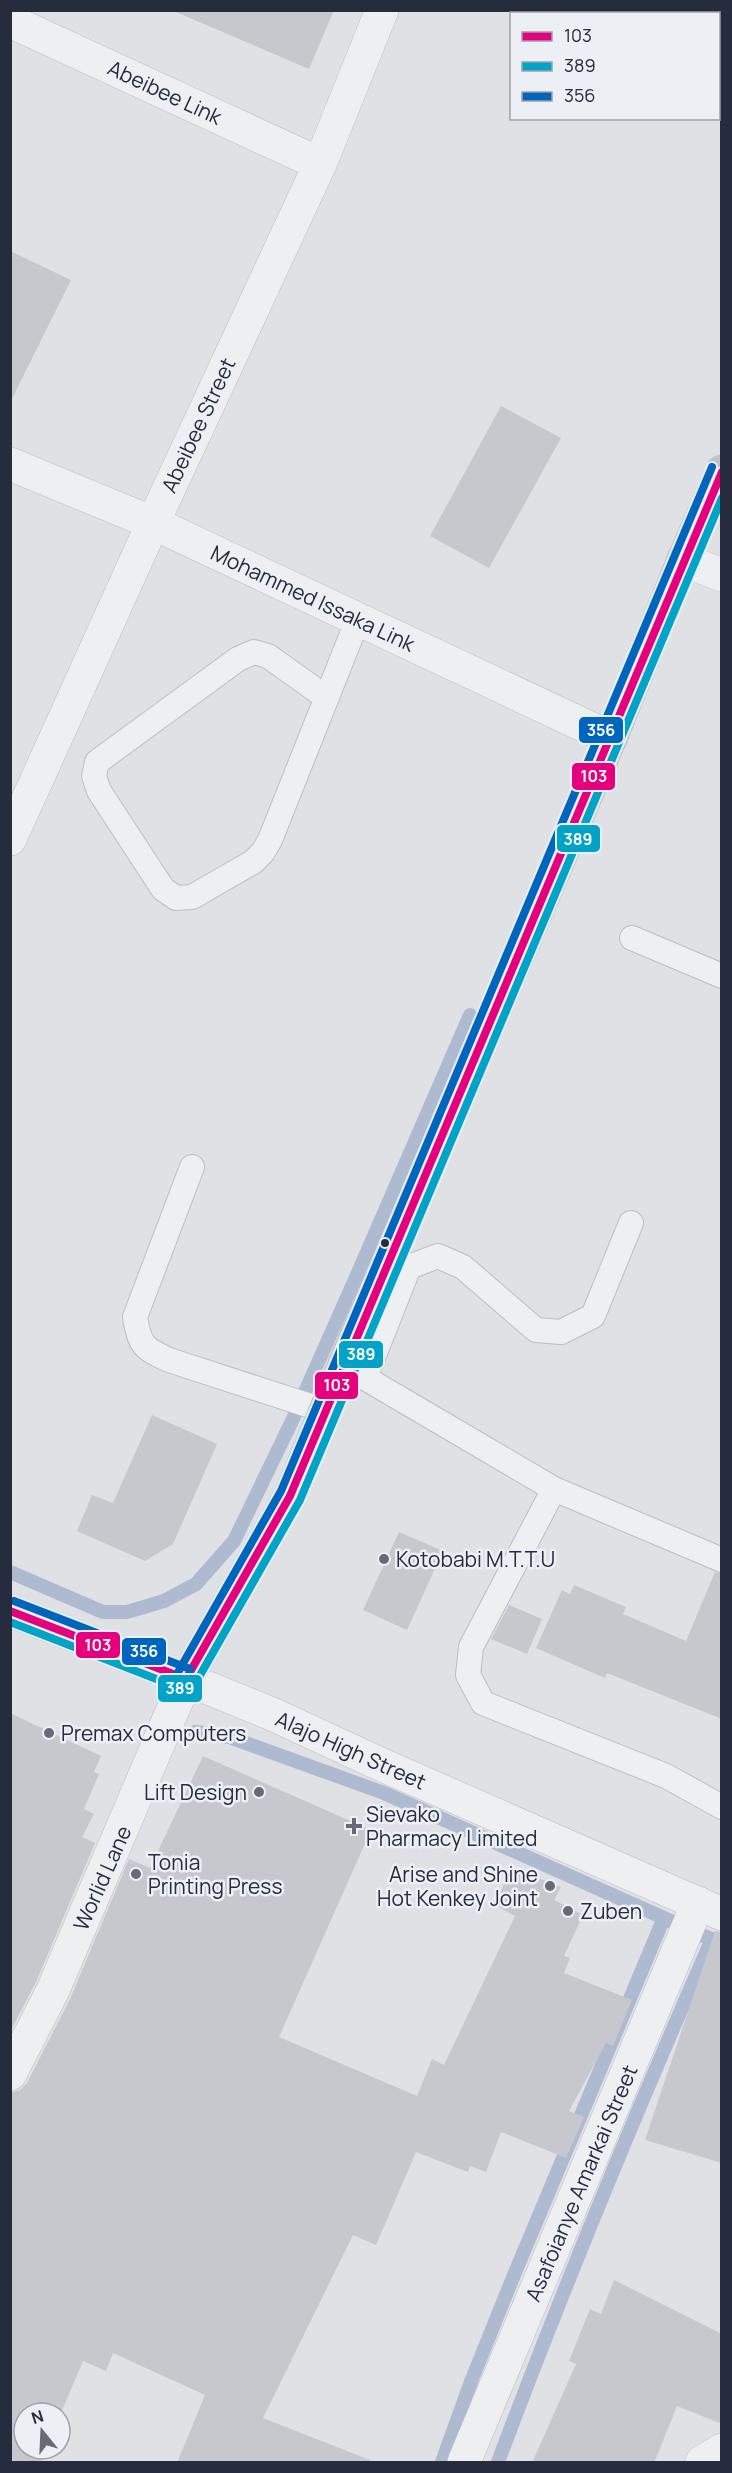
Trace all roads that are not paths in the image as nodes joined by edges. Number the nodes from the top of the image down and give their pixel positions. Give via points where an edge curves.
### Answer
1 (382, 10) edge
2 (10, 21) edge
3 (320, 164) junction
4 (10, 464) edge
5 (722, 471) edge
6 (153, 523) junction
7 (683, 560) junction
8 (722, 575) edge
9 (358, 619) junction
10 (327, 698) junction
11 (612, 738) junction
12 (10, 839) edge
13 (632, 938) dead end
14 (722, 976) edge
15 (192, 1167) dead end
16 (631, 1223) dead end
17 (355, 1370) junction
18 (326, 1411) junction
19 (554, 1489) junction
20 (722, 1560) edge
21 (10, 1611) edge
22 (186, 1679) junction
23 (722, 1807) edge
24 (710, 1908) edge
25 (10, 2074) edge
26 (722, 2450) edge
27 (464, 2463) edge
28 (702, 2463) edge

1 - 3 street, Abeibee Street
2 - 3 street, Abeibee Link
3 - 6 street, Abeibee Street
4 - 6 street, Mohammed Issaka Link
5 - 7 street
6 - 9 street, Mohammed Issaka Link
6 - 12 street, Abeibee Street
7 - 8 street
7 - 11 street
9 - 10 lane
9 - 11 street, Mohammed Issaka Link
10 - 10 lane via 263,852 253,862 192,897 176,898 163,889 99,791 94,776 97,762 238,659 254,652 268,656
11 - 17 street
13 - 14 lane
15 - 18 lane via 135,1317 138,1335 147,1349 169,1360
16 - 17 lane via 593,1316 561,1332 537,1330 463,1268 438,1256 409,1267
17 - 18 street
17 - 19 lane
18 - 22 street via 290,1496
19 - 20 lane
19 - 23 lane via 471,1647 468,1675 483,1703 666,1776
21 - 22 street, Alajo High Street
22 - 24 street, Alajo High Street
22 - 25 street, Worlid Lane via 53,1990
24 - 27 street, Asafoianye Amarkai Street
26 - 28 street

